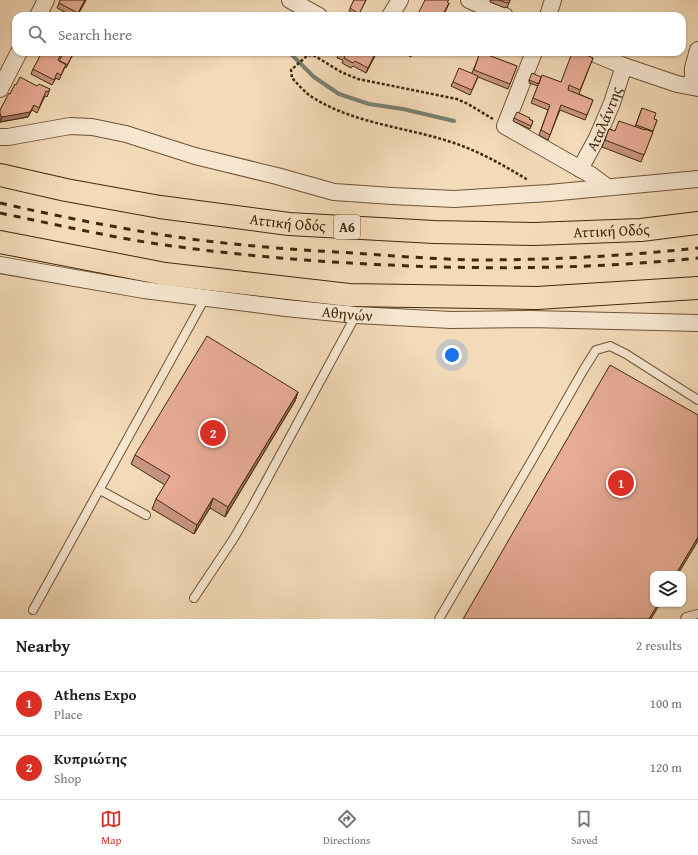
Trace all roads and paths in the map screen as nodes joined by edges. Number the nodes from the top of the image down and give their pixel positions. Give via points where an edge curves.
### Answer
1 (46, 0) edge
2 (290, 0) edge
3 (400, 0) edge
4 (470, 0) edge
5 (553, 0) edge
6 (40, 12) edge
7 (312, 12) edge
8 (392, 12) edge
9 (496, 12) edge
10 (549, 12) edge
11 (698, 50) edge
12 (17, 56) edge
13 (307, 56) edge
14 (315, 56) edge
15 (532, 56) edge
16 (600, 56) edge
17 (624, 66) junction
18 (695, 87) edge
19 (0, 89) edge
20 (504, 126) junction
21 (0, 137) edge
22 (580, 169) junction
23 (0, 175) edge
24 (698, 179) edge
25 (607, 187) junction
26 (549, 193) junction
27 (698, 223) edge
28 (0, 242) edge
29 (0, 265) edge
30 (698, 288) edge
31 (205, 298) junction
32 (356, 315) junction
33 (698, 324) edge
34 (698, 400) edge
35 (100, 490) junction
36 (146, 515) dead end
37 (194, 598) dead end
38 (33, 610) dead end
39 (698, 614) edge
40 (439, 619) edge
41 (684, 619) edge

1 - 6 street
2 - 7 street
3 - 8 street
4 - 9 street
5 - 10 street
11 - 18 street via 694,68
12 - 19 street
13 - 26 path via 291,70 292,78 310,96 358,118 457,144 491,158
14 - 20 path via 358,79 457,99
15 - 20 street
16 - 17 street
17 - 18 street via 677,84
17 - 22 street, Αταλάντης via 612,103
20 - 22 street
21 - 26 street via 70,126 92,127 126,134 195,156 334,192 454,199
22 - 25 street
23 - 27 highway, Αττική Οδός / Α6 via 160,207 289,224 434,232 534,234 641,230
24 - 25 street
25 - 26 street
28 - 30 highway via 165,274 349,296 537,298
29 - 31 street, Αθηνών
31 - 32 street, Αθηνών
31 - 35 lane
32 - 33 street, Αθηνών via 451,320 530,319
32 - 37 lane via 234,538
34 - 40 lane via 610,346 596,350
35 - 36 lane
35 - 38 lane
39 - 41 lane

